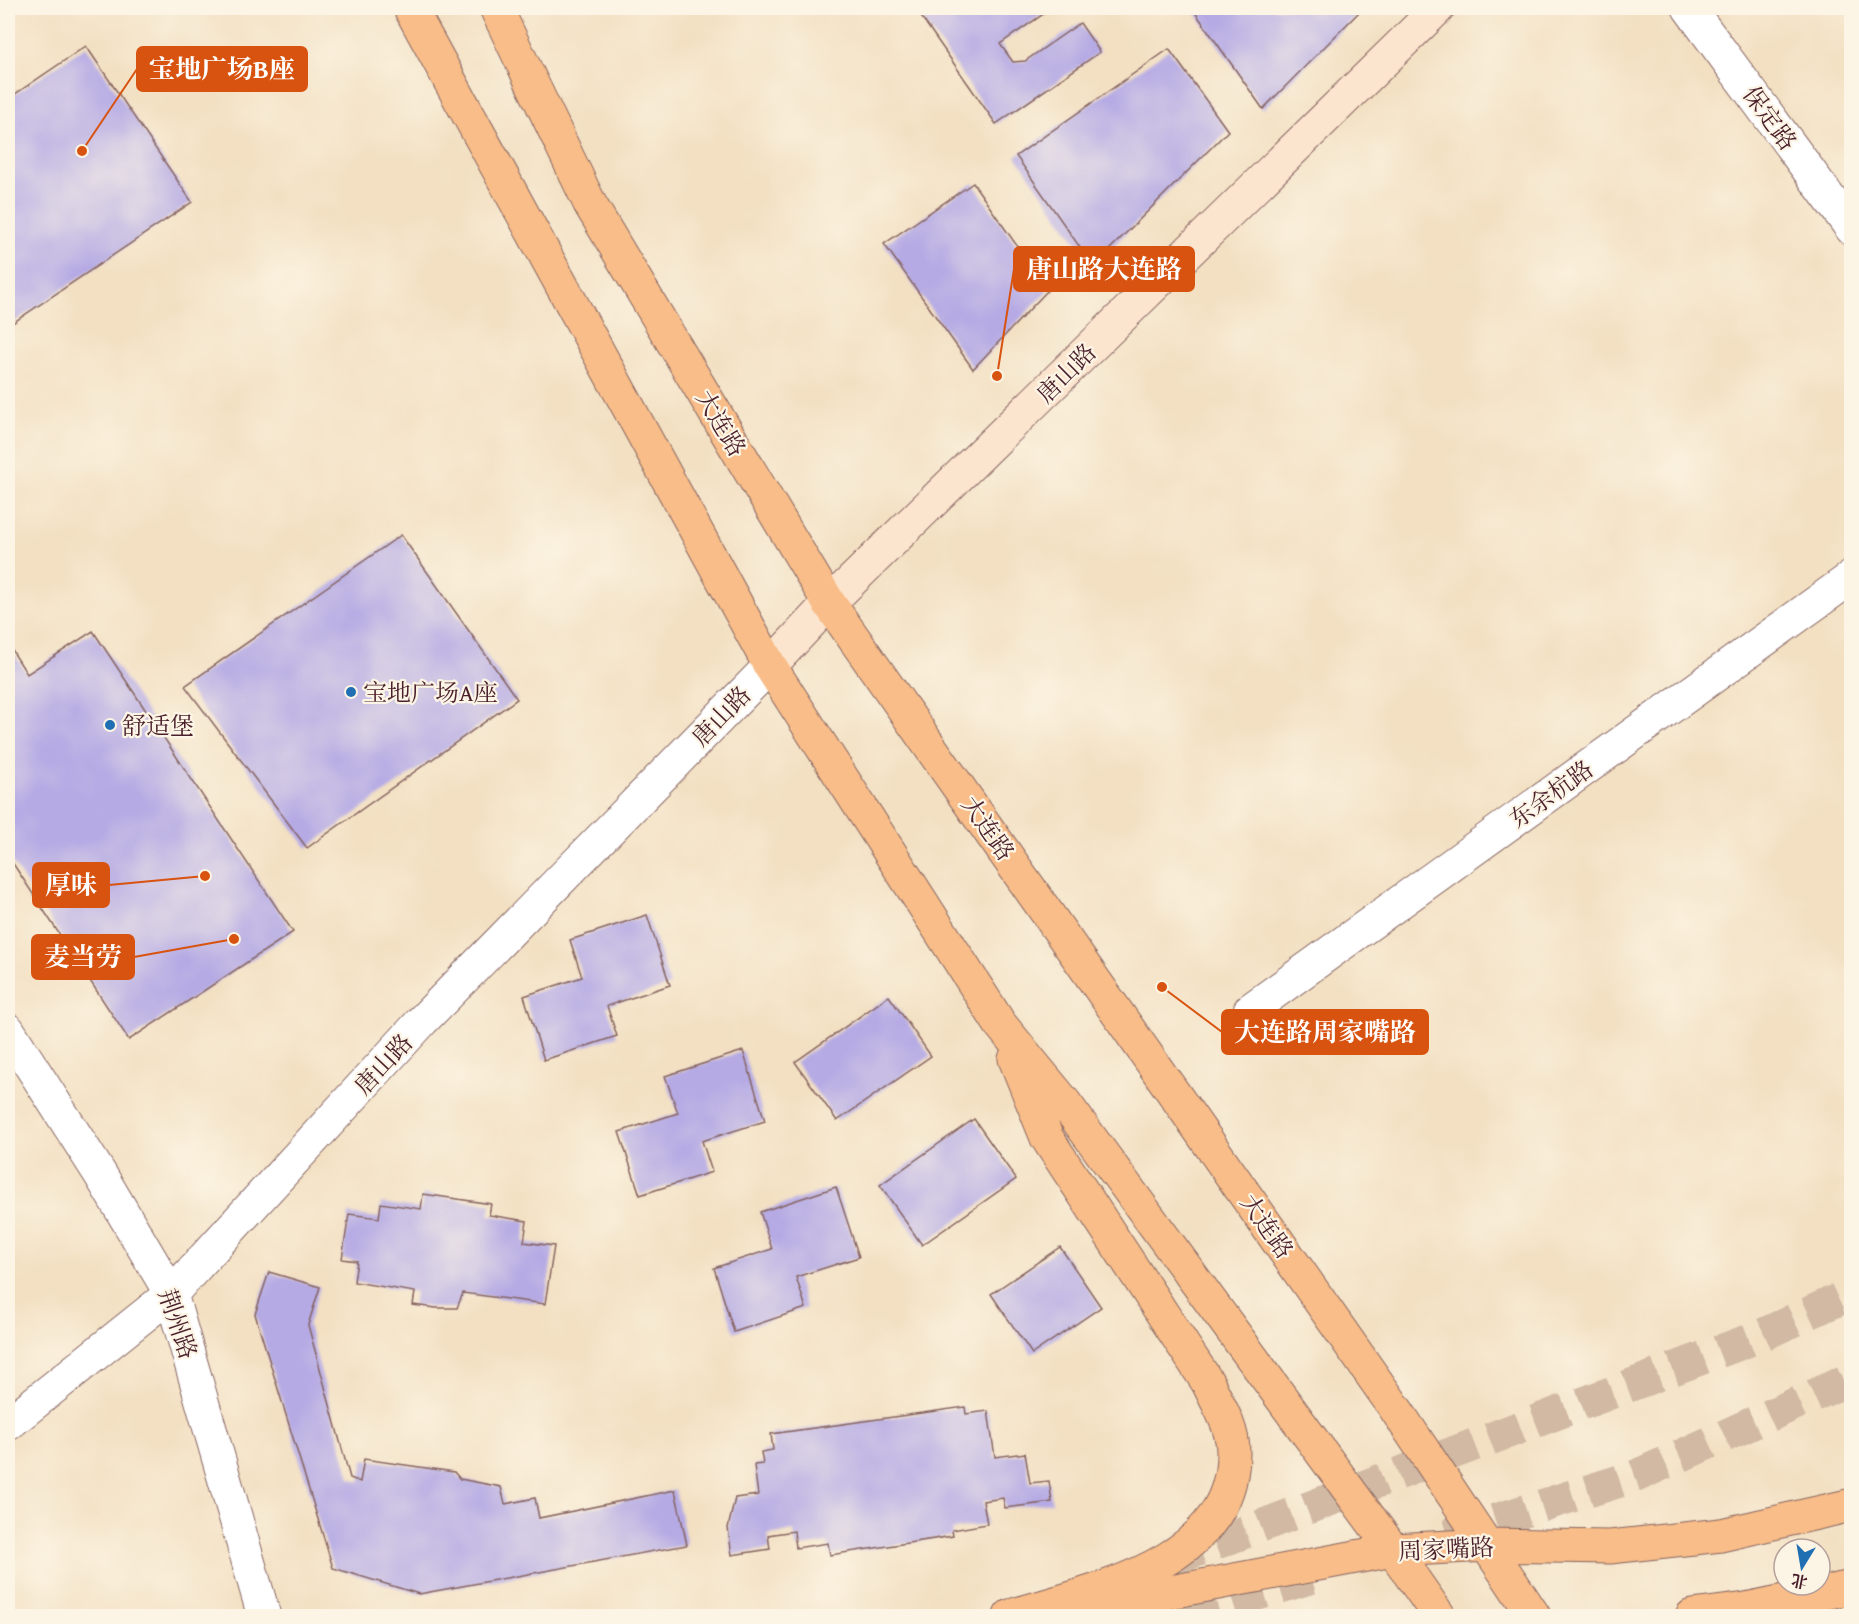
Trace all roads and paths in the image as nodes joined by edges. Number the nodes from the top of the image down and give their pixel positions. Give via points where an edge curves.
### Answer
1 (410, 8) edge
2 (495, 8) edge
3 (1438, 8) edge
4 (1689, 8) edge
5 (1851, 229) edge
6 (1851, 577) edge
7 (829, 603) junction
8 (770, 666) junction
9 (1250, 1010) dead end
10 (1000, 1024) junction
11 (8, 1030) edge
12 (171, 1294) junction
13 (8, 1424) edge
14 (1851, 1505) edge
15 (1487, 1545) junction
16 (1393, 1550) junction
17 (1851, 1588) edge
18 (264, 1617) edge
19 (1010, 1617) edge
20 (1043, 1617) edge
21 (1438, 1617) edge
22 (1534, 1617) edge
23 (1692, 1617) edge
24 (1767, 1617) edge

1 - 8 main road
2 - 7 main road, 大连路 via 591,204
3 - 7 street, 唐山路
4 - 5 street, 保定路
6 - 9 street, 东余杭路
7 - 8 street, 唐山路
7 - 15 main road, 大连路 via 1122,1017
8 - 10 main road
8 - 12 street, 唐山路 via 422,1022
10 - 16 main road via 1065,1103
10 - 19 main road via 1047,1138 1208,1383 1226,1421 1233,1450 1224,1496 1213,1519 1182,1551 1110,1587
11 - 12 street, 荆州路
12 - 13 street, 唐山路
12 - 18 street, 荆州路
14 - 15 main road, 周家嘴路 via 1721,1535 1610,1547
15 - 16 main road, 周家嘴路
15 - 22 main road, 大连路
16 - 20 main road, 周家嘴路
16 - 21 main road
17 - 23 main road
17 - 24 main road

